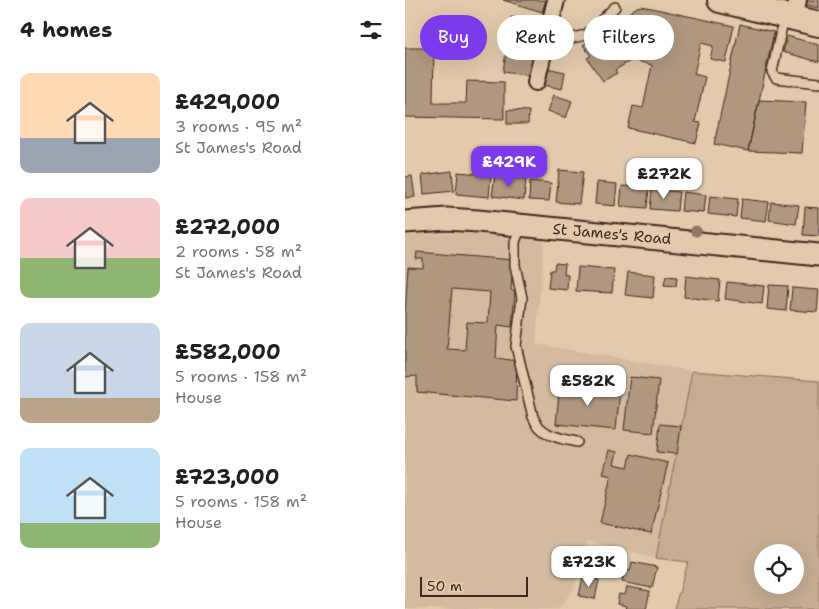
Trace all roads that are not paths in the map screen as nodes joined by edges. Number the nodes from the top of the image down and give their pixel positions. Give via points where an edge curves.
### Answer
1 (556, 0) edge
2 (720, 0) edge
3 (615, 7) dead end
4 (792, 11) edge
5 (552, 15) edge
6 (819, 24) edge
7 (574, 38) edge
8 (542, 60) edge
9 (537, 82) dead end
10 (819, 83) edge
11 (405, 222) edge
12 (521, 226) junction
13 (819, 255) edge
14 (577, 442) dead end

1 - 5 street
2 - 4 main road
3 - 7 lane via 586,35
4 - 6 main road
4 - 10 lane via 772,72 776,78
8 - 9 street
11 - 12 street, St James's Road via 447,219
12 - 13 street, St James's Road
12 - 14 lane via 515,242 515,265 522,298 516,346 533,417 544,432 555,438

